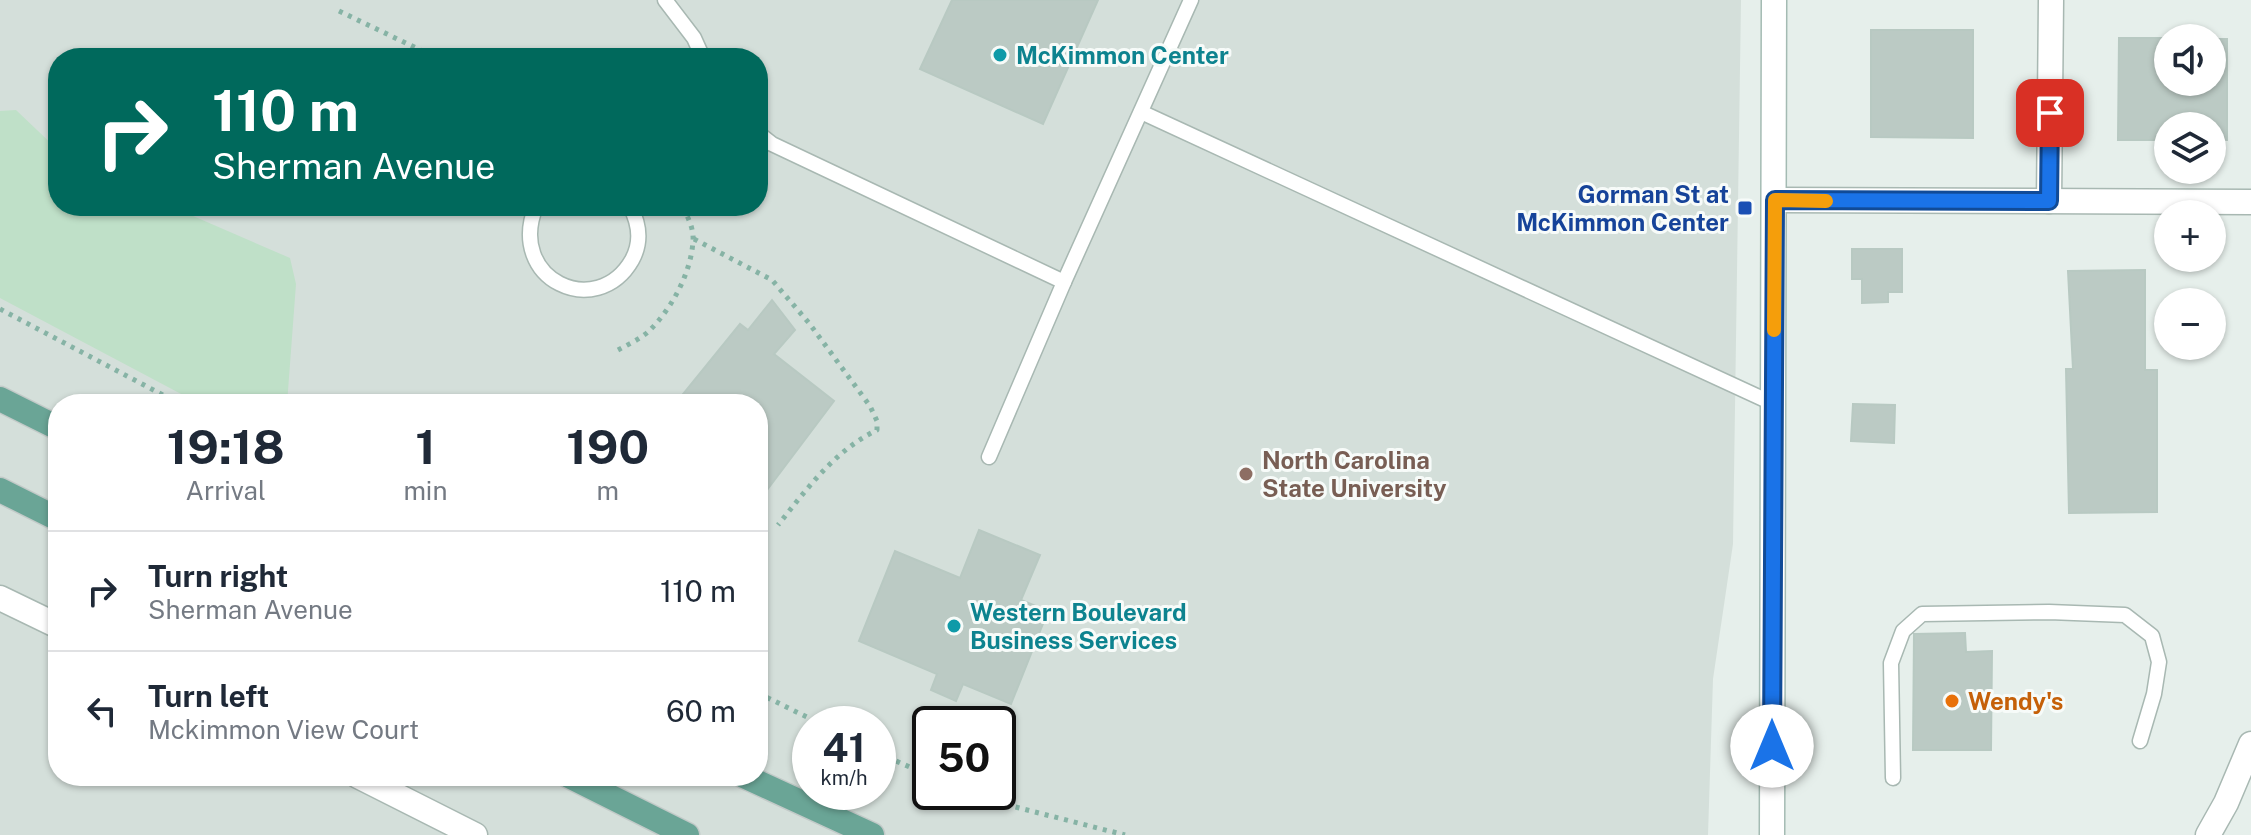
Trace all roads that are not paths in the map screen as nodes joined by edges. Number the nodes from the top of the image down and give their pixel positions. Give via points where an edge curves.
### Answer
1 (665, 0) edge
2 (1191, 0) edge
3 (1774, 0) edge
4 (2051, 0) edge
5 (698, 48) edge
6 (1141, 112) junction
7 (768, 141) edge
8 (1775, 200) junction
9 (2049, 201) junction
10 (2251, 202) edge
11 (533, 216) edge
12 (636, 216) edge
13 (1064, 282) junction
14 (0, 399) edge
15 (1774, 404) junction
16 (48, 423) edge
17 (989, 457) dead end
18 (0, 490) edge
19 (48, 514) edge
20 (0, 598) edge
21 (48, 621) edge
22 (2140, 741) dead end
23 (2251, 744) edge
24 (1893, 778) dead end
25 (378, 786) edge
26 (589, 786) edge
27 (766, 786) edge
28 (475, 835) edge
29 (687, 835) edge
30 (872, 835) edge
31 (1772, 835) edge
32 (2208, 835) edge

1 - 5 lane
2 - 6 lane
3 - 8 street
4 - 9 street
6 - 13 lane
6 - 15 lane
7 - 13 lane
8 - 9 street
8 - 15 street
9 - 10 street
11 - 12 lane via 529,233 533,259 559,284 577,289 612,282 626,270 636,254
13 - 17 lane
14 - 16 main road
15 - 31 street
18 - 19 main road
20 - 21 street
22 - 24 lane via 2159,662 2152,636 2125,615 1922,614 1903,631 1891,663
23 - 32 street
25 - 28 street
26 - 29 main road
27 - 30 main road

